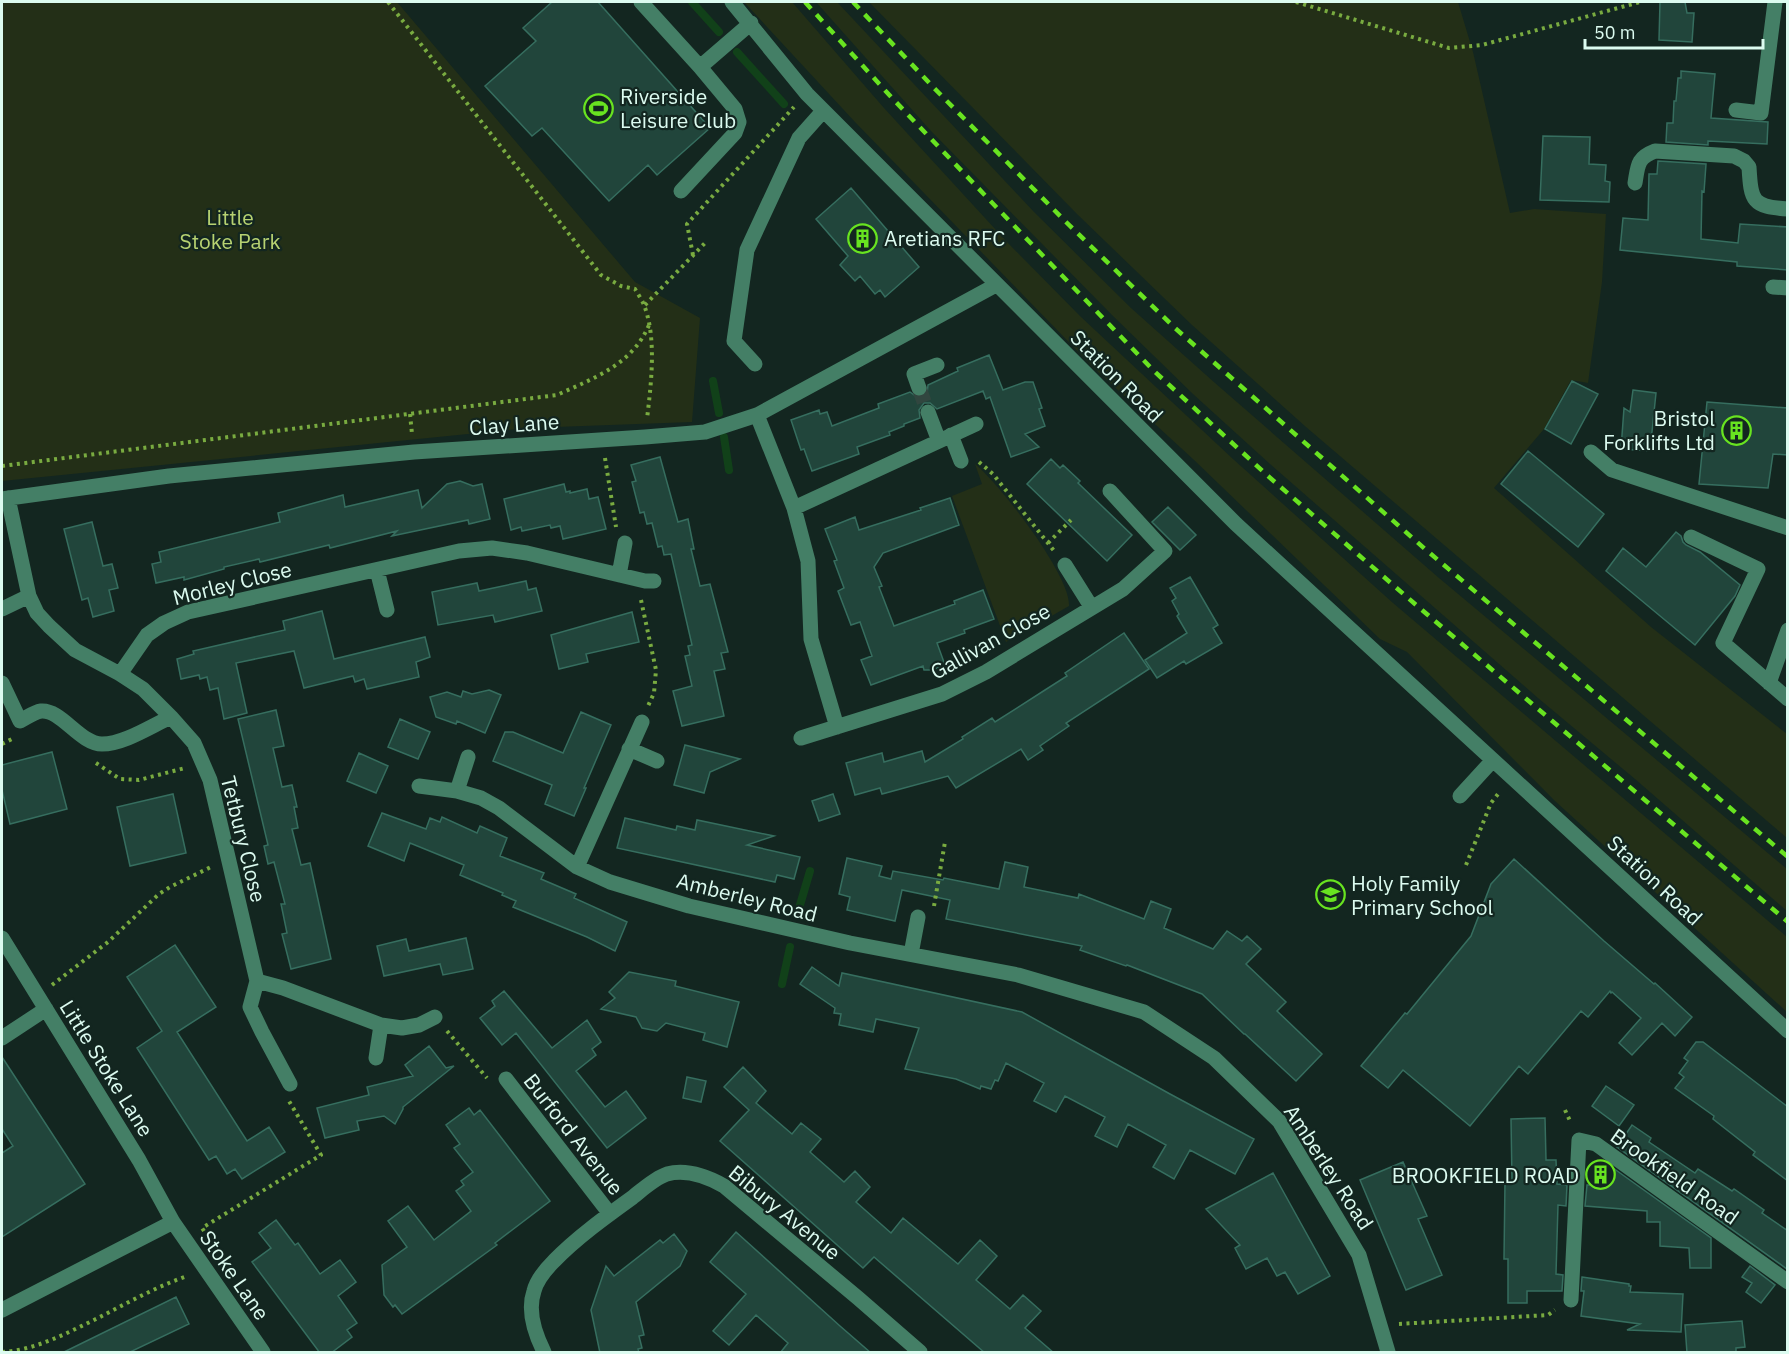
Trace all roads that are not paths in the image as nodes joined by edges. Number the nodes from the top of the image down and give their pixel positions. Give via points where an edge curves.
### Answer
1 (641, 2) edge
2 (732, 2) edge
3 (1775, 2) edge
4 (750, 23) junction
5 (700, 67) junction
6 (1736, 110) dead end
7 (824, 111) junction
8 (1635, 183) dead end
9 (681, 191) dead end
10 (1788, 210) edge
11 (996, 285) junction
12 (755, 364) dead end
13 (937, 365) dead end
14 (919, 388) dead end
15 (928, 412) tunnel mouth
16 (757, 416) junction
17 (976, 424) dead end
18 (945, 438) junction
19 (1591, 452) dead end
20 (961, 461) road end
21 (1110, 491) dead end
22 (5, 498) edge
23 (794, 508) junction
24 (1788, 528) edge
25 (1691, 537) dead end
26 (625, 543) road end
27 (1065, 565) road end
28 (377, 570) junction
29 (619, 575) junction
30 (654, 581) dead end
31 (29, 596) junction
32 (1092, 608) junction
33 (2, 609) edge
34 (387, 610) dead end
35 (1788, 630) edge
36 (120, 674) junction
37 (2, 683) edge
38 (1769, 683) junction
39 (1788, 699) edge
40 (171, 717) junction
41 (642, 722) road end
42 (837, 727) junction
43 (801, 738) dead end
44 (629, 749) junction
45 (468, 757) dead end
46 (1493, 760) junction
47 (657, 761) dead end
48 (419, 786) dead end
49 (457, 791) junction
50 (1460, 796) dead end
51 (578, 867) junction
52 (926, 914) road end
53 (2, 938) edge
54 (911, 954) junction
55 (257, 981) junction
56 (46, 1010) junction
57 (435, 1017) road end
58 (381, 1025) junction
59 (1788, 1031) edge
60 (2, 1038) edge
61 (376, 1058) dead end
62 (506, 1079) road end
63 (290, 1084) road end
64 (610, 1214) junction
65 (173, 1222) junction
66 (1788, 1282) edge
67 (1571, 1300) road end
68 (2, 1310) edge
69 (263, 1353) edge
70 (544, 1353) edge
71 (920, 1353) edge
72 (1388, 1353) edge

1 - 5 street
2 - 4 street, Station Road
3 - 6 street via 1761,113
4 - 5 street
4 - 7 street, Station Road
5 - 9 street via 735,109 739,122 735,133
7 - 11 street, Station Road
7 - 12 street via 799,138 747,250 734,341
8 - 10 street via 1638,164 1644,155 1655,151 1734,156 1749,167 1750,193 1758,202 1768,208
11 - 16 street, Clay Lane
11 - 46 street, Station Road via 1236,524
13 - 14 street via 914,374
15 - 18 street
16 - 22 street, Clay Lane via 705,432 403,453 169,476
16 - 23 street
17 - 18 street
18 - 20 street
18 - 23 street
19 - 24 street via 1612,470
21 - 32 street, Gallivan Close via 1165,551 1123,589
22 - 31 street, Tetbury Close
23 - 42 street via 808,561 811,639
25 - 38 street via 1758,570 1723,643
26 - 29 street
27 - 32 street
28 - 29 street, Morley Close via 459,551 492,548
28 - 34 street
28 - 36 street, Morley Close via 188,612 147,635
29 - 30 street, Morley Close
31 - 33 street
31 - 36 street, Tetbury Close via 37,613 75,650
32 - 42 street, Gallivan Close via 942,694
35 - 38 street
36 - 40 street, Tetbury Close via 143,689
37 - 40 street via 20,721 40,711 47,712 100,744 127,738
38 - 39 street
40 - 55 street, Tetbury Close via 194,743 210,780
41 - 44 street
42 - 43 street, Gallivan Close
44 - 47 street
44 - 51 street
45 - 49 street
46 - 50 street
46 - 59 street, Station Road
48 - 49 street, Amberley Road
49 - 51 street, Amberley Road via 499,808
51 - 54 street, Amberley Road via 610,882 689,906
52 - 54 street
53 - 56 street, Little Stoke Lane
54 - 72 street, Amberley Road via 1018,975 1144,1012 1214,1058 1279,1121 1359,1255
55 - 58 street
55 - 63 street, Tetbury Close via 250,1007
56 - 60 street
56 - 65 street, Little Stoke Lane
57 - 58 street via 402,1028
58 - 61 street
62 - 64 street, Burford Avenue
64 - 70 street, Bibury Avenue via 556,1259 533,1291 534,1333
64 - 71 street, Bibury Avenue via 667,1174 712,1179
65 - 68 street
65 - 69 street, Stoke Lane
66 - 67 street, Brookfield Road via 1596,1144 1579,1140

